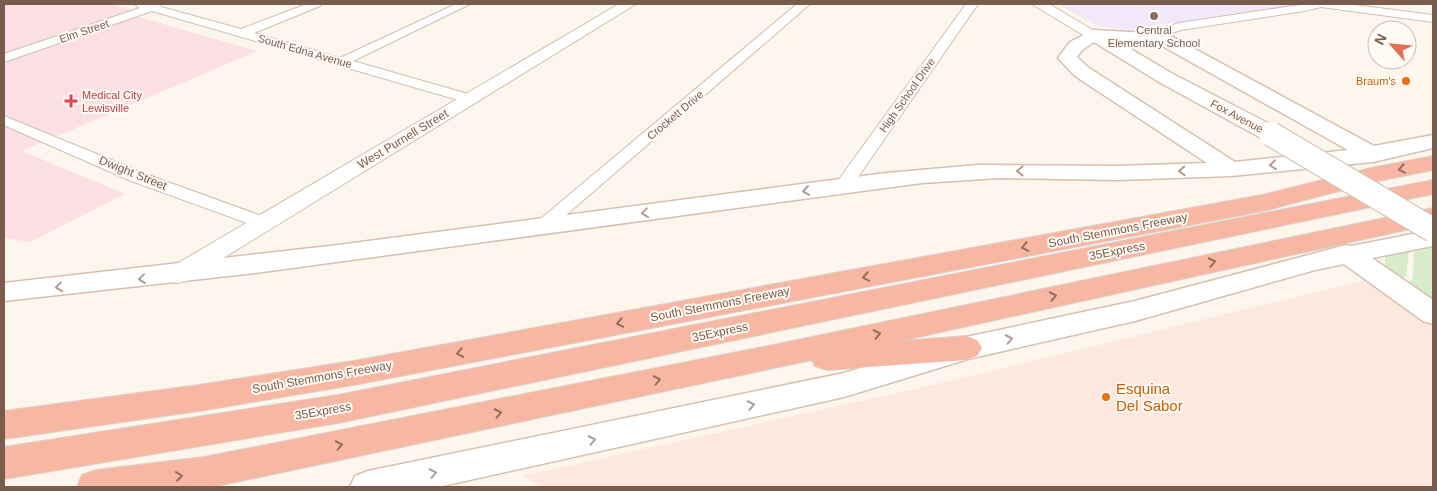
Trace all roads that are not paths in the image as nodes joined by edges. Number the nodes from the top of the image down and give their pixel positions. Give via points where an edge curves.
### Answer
1 (139, 4) edge
2 (316, 4) edge
3 (465, 4) edge
4 (629, 4) edge
5 (804, 4) edge
6 (972, 4) edge
7 (1039, 4) edge
8 (1318, 4) edge
9 (1324, 4) edge
10 (158, 6) edge
11 (1433, 19) edge
12 (242, 33) junction
13 (1093, 35) junction
14 (1161, 38) junction
15 (1121, 52) junction
16 (1070, 54) junction
17 (4, 58) edge
18 (341, 62) junction
19 (470, 99) junction
20 (4, 120) edge
21 (1433, 142) edge
22 (1373, 155) junction
23 (1433, 163) edge
24 (1231, 169) junction
25 (843, 186) junction
26 (1433, 187) edge
27 (1433, 216) edge
28 (264, 223) junction
29 (544, 225) junction
30 (1433, 230) edge
31 (1433, 238) edge
32 (1346, 253) junction
33 (178, 275) junction
34 (4, 292) edge
35 (1433, 314) edge
36 (966, 348) junction
37 (778, 356) junction
38 (4, 425) edge
39 (4, 463) edge
40 (96, 487) edge
41 (368, 487) edge

1 - 10 street, South Edna Avenue
2 - 12 street
3 - 18 street
4 - 19 street, West Purnell Street
5 - 29 street, Crockett Drive
6 - 25 street, High School Drive
7 - 13 street, Fox Avenue
8 - 14 street via 1179,27 1164,32
9 - 11 street
10 - 12 street, South Edna Avenue
10 - 17 street, Elm Street
12 - 18 street, South Edna Avenue
13 - 14 main road
13 - 15 main road, Fox Avenue
13 - 16 main road
14 - 15 main road
14 - 22 main road
15 - 16 main road
15 - 30 main road, Fox Avenue, bridge via 1271,134
16 - 24 main road via 1066,58 1082,72
18 - 19 street, South Edna Avenue
19 - 28 street, West Purnell Street
20 - 28 street, Dwight Street via 137,177
21 - 22 main road
22 -> 24 main road
23 -> 38 highway, South Stemmons Freeway via 1371,175 1263,203 359,372
24 -> 25 main road via 960,173
25 -> 29 main road
26 - 39 highway, 35Express via 338,409
37 -> 27 highway
28 - 33 street, West Purnell Street
29 - 33 main road
31 - 32 main road
32 - 35 main road
36 -> 32 main road via 1135,311
33 -> 34 main road
36 - 37 highway via 837,359
41 -> 36 main road via 844,385
40 -> 37 highway via 214,471

